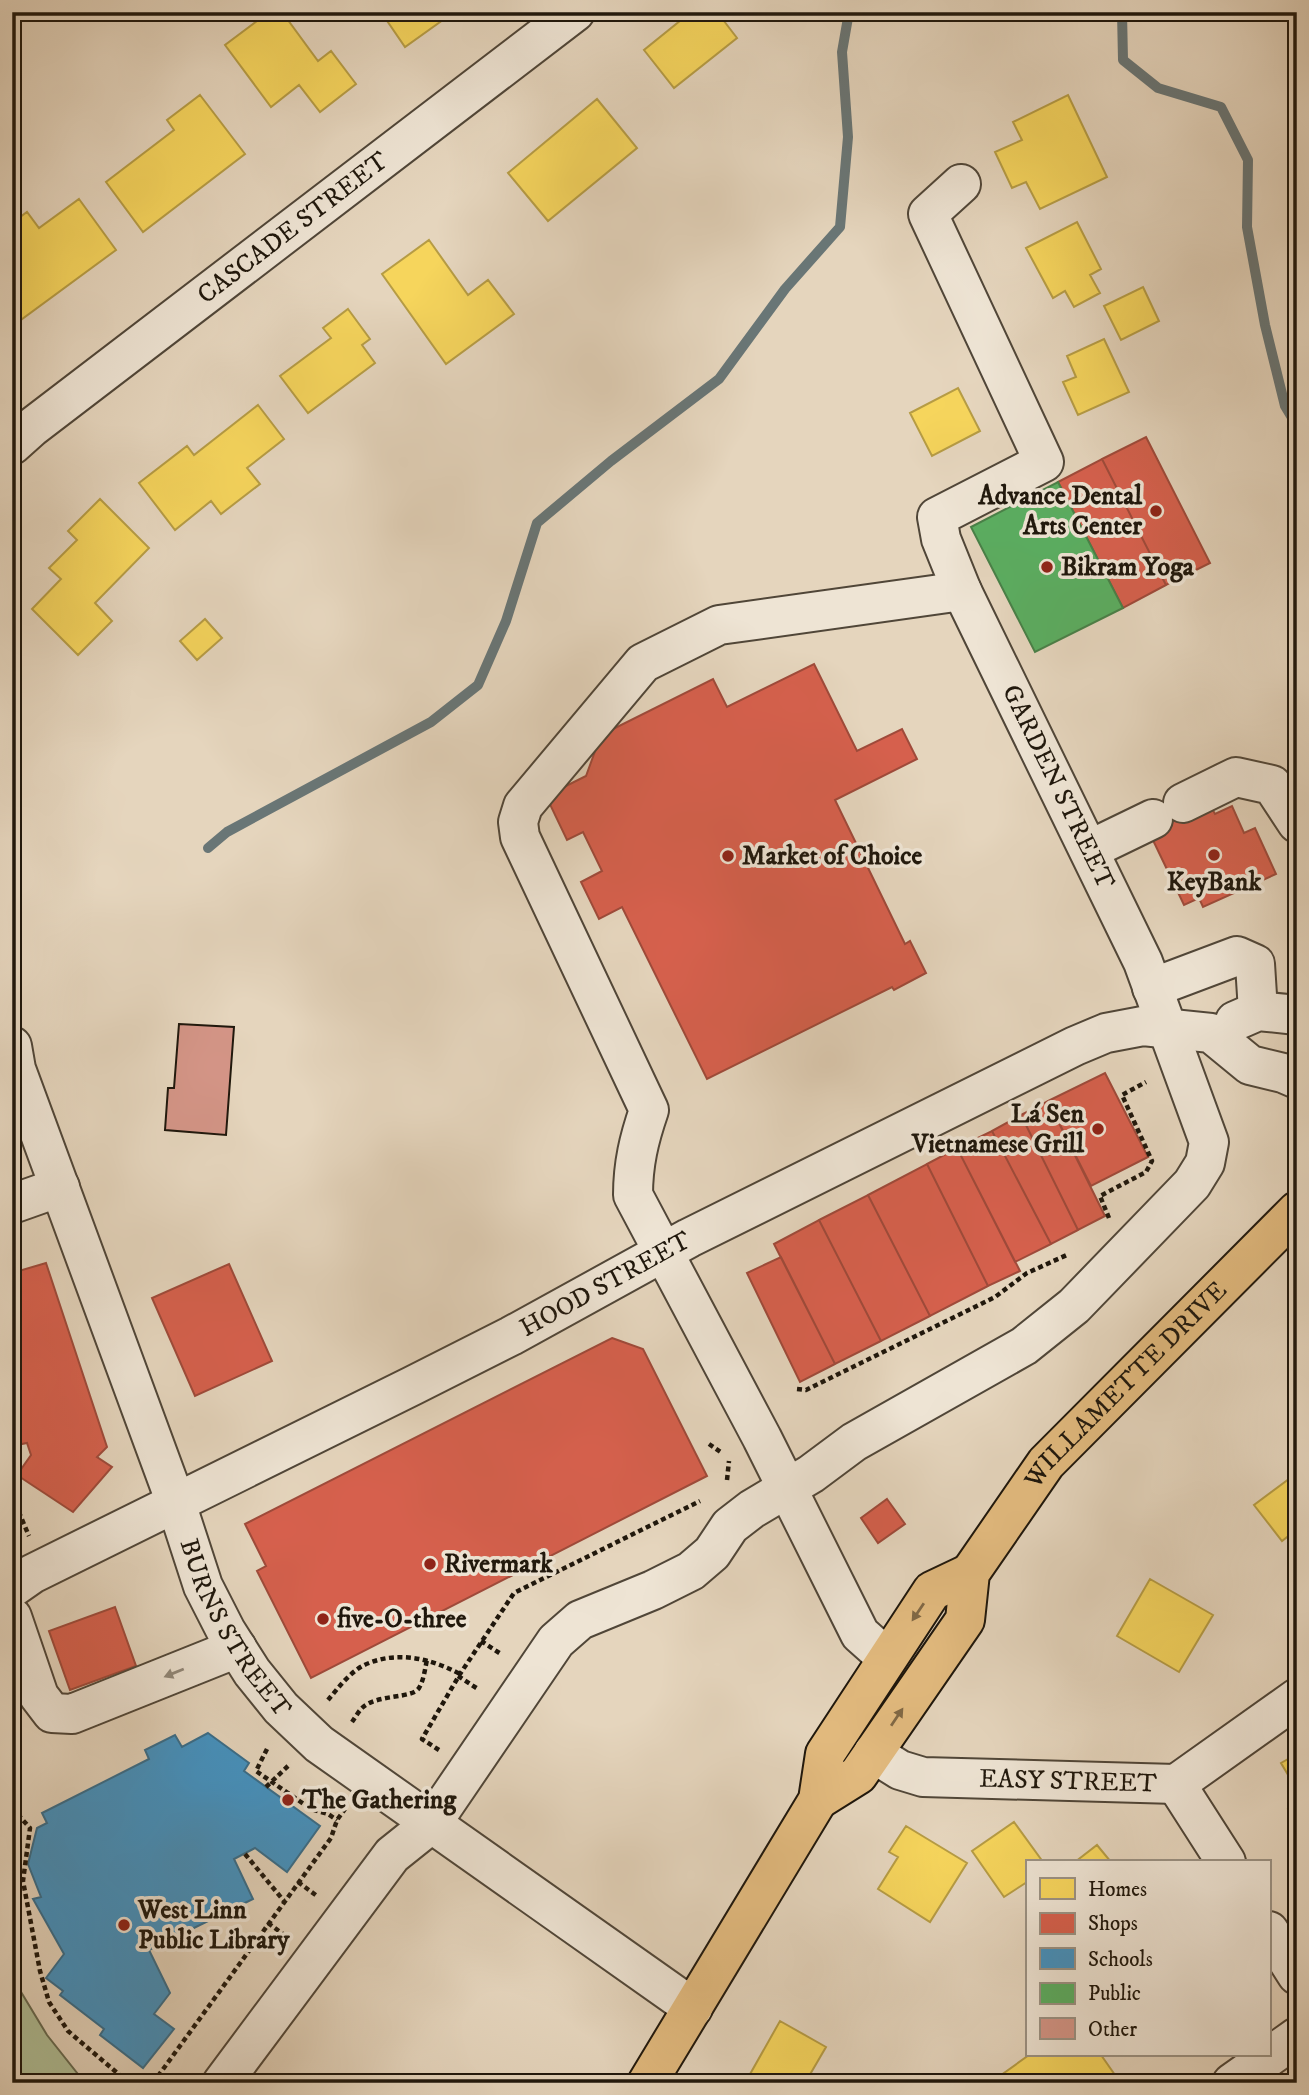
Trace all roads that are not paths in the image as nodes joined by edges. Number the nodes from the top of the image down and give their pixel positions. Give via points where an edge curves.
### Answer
1 (575, 12) edge
2 (961, 184) dead end
3 (12, 445) edge
4 (962, 591) junction
5 (1297, 823) edge
6 (1089, 850) junction
7 (1152, 988) junction
8 (1258, 1011) junction
9 (1297, 1014) edge
10 (1166, 1028) junction
11 (1211, 1033) junction
12 (13, 1062) edge
13 (1297, 1079) edge
14 (60, 1187) junction
15 (12, 1204) edge
16 (1297, 1211) edge
17 (665, 1252) junction
18 (786, 1490) junction
19 (176, 1503) junction
20 (970, 1573) junction
21 (12, 1588) edge
22 (12, 1617) edge
23 (237, 1648) junction
24 (887, 1658) junction
25 (1297, 1698) edge
26 (873, 1753) junction
27 (1177, 1784) junction
28 (818, 1800) junction
29 (432, 1823) junction
30 (1225, 1860) edge
31 (1270, 1933) edge
32 (1297, 1975) edge
33 (693, 2008) junction
34 (1297, 2037) edge
35 (222, 2083) edge
36 (647, 2083) edge
37 (1232, 2083) edge

1 - 3 street, CASCADE STREET
2 - 4 street, GARDEN STREET via 928,214 1044,462 937,517
4 - 6 street, GARDEN STREET
4 - 17 street via 719,625 643,663 523,806 520,837 649,1110 638,1142 633,1195
5 - 6 street via 1272,785 1236,777
6 - 7 street, GARDEN STREET
7 - 8 street via 1237,956 1255,964
7 - 10 street, GARDEN STREET
8 - 9 street
8 - 11 street
10 - 11 street, HOOD STREET
10 - 17 street, HOOD STREET via 1126,1028 1075,1046
10 - 18 street, GARDEN STREET via 1209,1142 1205,1163 1192,1184 1074,1306 1024,1346 854,1442
11 - 13 street via 1250,1065
12 - 14 street, BURNS STREET
14 - 15 street
14 - 19 street, BURNS STREET
16 - 20 main road, WILLAMETTE DRIVE via 1046,1463
17 - 18 street
17 - 19 street, HOOD STREET via 500,1341
18 - 24 street via 860,1634
18 - 29 street, GARDEN STREET via 730,1526 712,1553 691,1572 580,1620 556,1641
19 - 21 street, HOOD STREET
19 - 23 street, BURNS STREET via 203,1586
20 -> 24 main road, WILLAMETTE DRIVE via 932,1591
26 -> 20 main road, WILLAMETTE DRIVE via 965,1620
23 -> 22 street via 72,1714 52,1713 39,1696
23 - 29 street, BURNS STREET via 281,1708 319,1744
24 - 28 main road, WILLAMETTE DRIVE via 825,1754
25 - 27 street
26 - 27 street, EASY STREET via 900,1770 923,1777
26 - 28 main road, WILLAMETTE DRIVE via 858,1776
27 - 30 street, EASY STREET
28 - 33 main road, WILLAMETTE DRIVE
29 - 33 street, BURNS STREET
29 - 35 street, GARDEN STREET via 392,1855
31 - 32 street
33 - 36 main road, WILLAMETTE DRIVE
34 - 37 street

